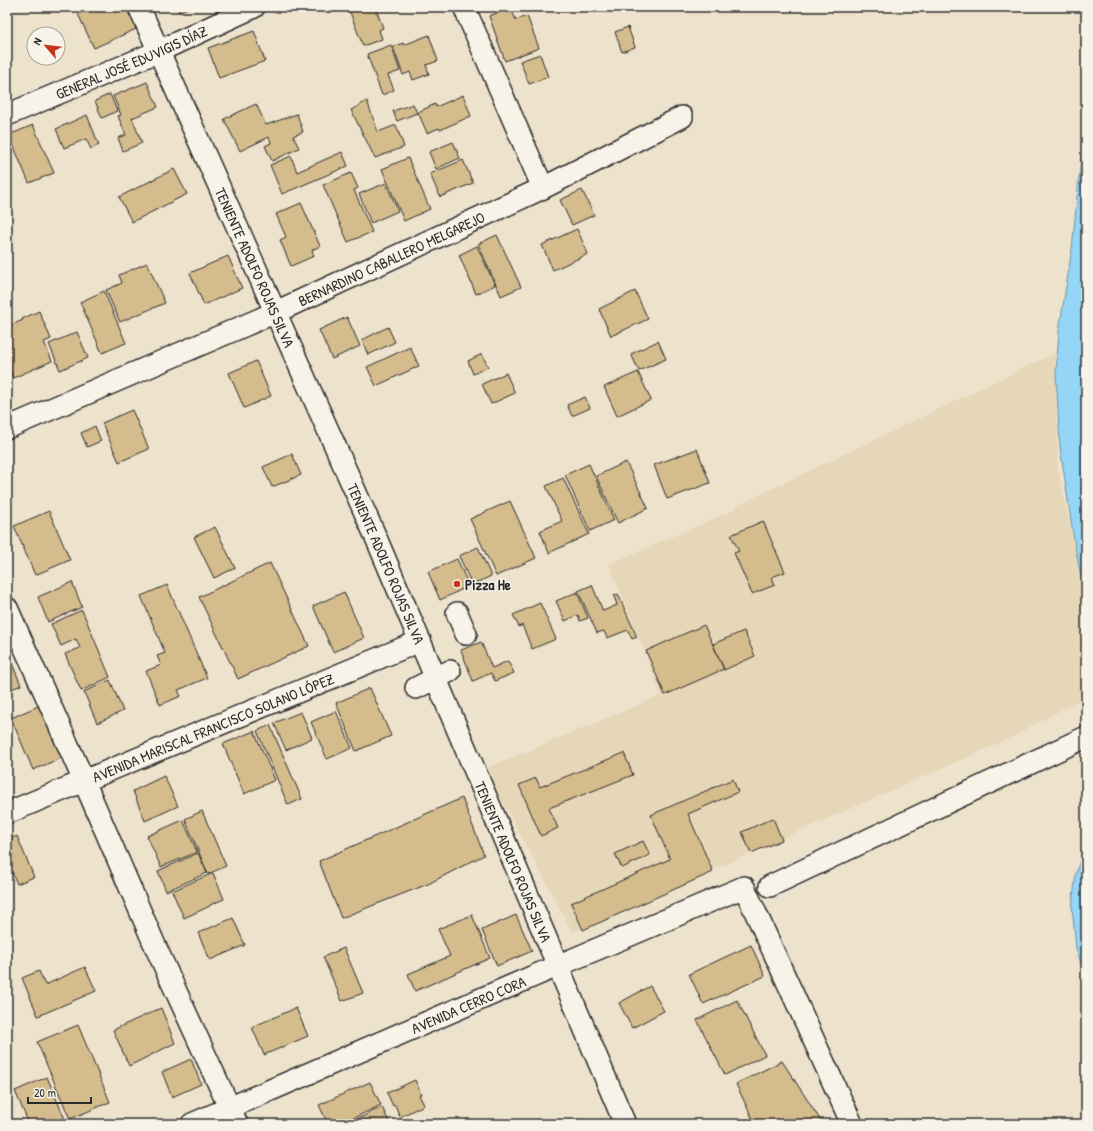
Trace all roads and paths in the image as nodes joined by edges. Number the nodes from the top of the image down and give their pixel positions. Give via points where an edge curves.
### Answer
1 (139, 7) edge
2 (254, 7) edge
3 (464, 7) edge
4 (159, 51) junction
5 (7, 115) edge
6 (682, 117) dead end
7 (542, 188) junction
8 (276, 312) junction
9 (7, 428) edge
10 (7, 608) edge
11 (457, 613) dead end
12 (466, 634) dead end
13 (420, 641) junction
14 (443, 674) junction
15 (416, 688) dead end
16 (1086, 737) edge
17 (84, 781) junction
18 (7, 813) edge
19 (770, 886) dead end
20 (557, 966) junction
21 (234, 1116) edge
22 (192, 1124) edge
23 (624, 1124) edge
24 (852, 1124) edge

1 - 4 street, TENIENTE ADOLFO ROJAS SILVA
2 - 4 street, GENERAL JOSÉ EDUVIGIS DÍAZ
3 - 7 street
4 - 5 street, GENERAL JOSÉ EDUVIGIS DÍAZ
4 - 8 street, TENIENTE ADOLFO ROJAS SILVA
6 - 7 street, BERNARDINO CABALLERO MELGAREJO
7 - 8 street, BERNARDINO CABALLERO MELGAREJO
8 - 9 street, BERNARDINO CABALLERO MELGAREJO
8 - 13 street, TENIENTE ADOLFO ROJAS SILVA
10 - 17 street
11 - 12 street
13 - 14 street, TENIENTE ADOLFO ROJAS SILVA
13 - 17 street, AVENIDA MARISCAL FRANCISCO SOLANO LÓPEZ
14 - 15 street
14 - 20 street, TENIENTE ADOLFO ROJAS SILVA
16 - 19 street
17 - 18 street, AVENIDA MARISCAL FRANCISCO SOLANO LÓPEZ
17 - 21 street via 157,950
20 - 21 street, AVENIDA CERRO CORA
20 - 23 street, TENIENTE ADOLFO ROJAS SILVA
20 - 24 street, AVENIDA CERRO CORA via 744,887
21 - 22 street, AVENIDA CERRO CORA

